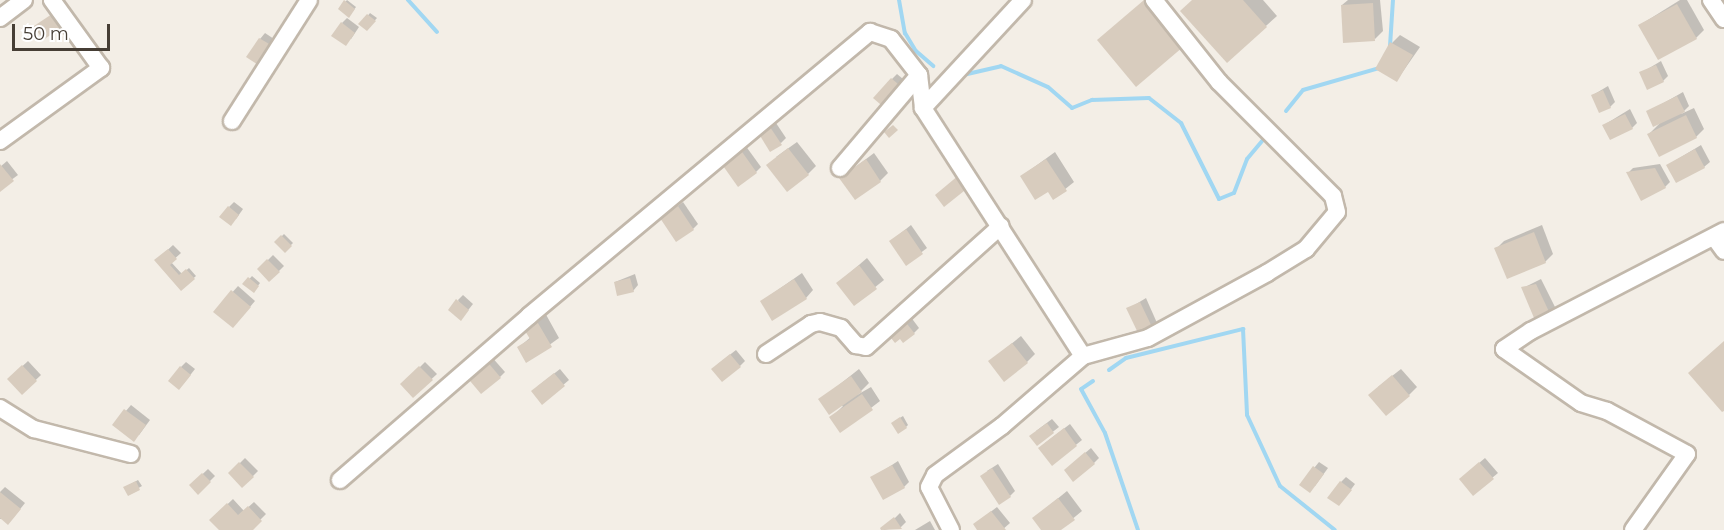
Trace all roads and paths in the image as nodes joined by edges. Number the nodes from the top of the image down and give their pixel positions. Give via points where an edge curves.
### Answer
1 (24, 0) edge
2 (52, 0) edge
3 (309, 0) edge
4 (1023, 0) edge
5 (1154, 0) edge
6 (1711, 0) edge
7 (0, 18) edge
8 (1724, 19) edge
9 (919, 75) junction
10 (923, 108) junction
11 (232, 121) dead end
12 (0, 141) edge
13 (840, 168) dead end
14 (1001, 226) junction
15 (1719, 234) edge
16 (1724, 251) edge
17 (766, 354) dead end
18 (1083, 356) junction
19 (0, 408) edge
20 (131, 454) dead end
21 (340, 480) dead end
22 (951, 530) edge
23 (1633, 530) edge

1 - 7 street
2 - 12 street via 101,68
3 - 11 street
4 - 10 street
5 - 18 street via 1219,82 1333,196 1337,212 1306,249 1267,273 1148,338
6 - 8 street
9 - 10 street
9 - 13 street
9 - 21 street via 884,34 870,32 860,36
10 - 14 street
14 - 17 street via 866,347 856,345 841,328 820,322
14 - 18 street
15 - 16 street
15 - 23 street via 1531,331 1504,349 1581,403 1607,411 1688,454
18 - 22 street via 1002,426 930,479 931,494
19 - 20 street via 34,429

